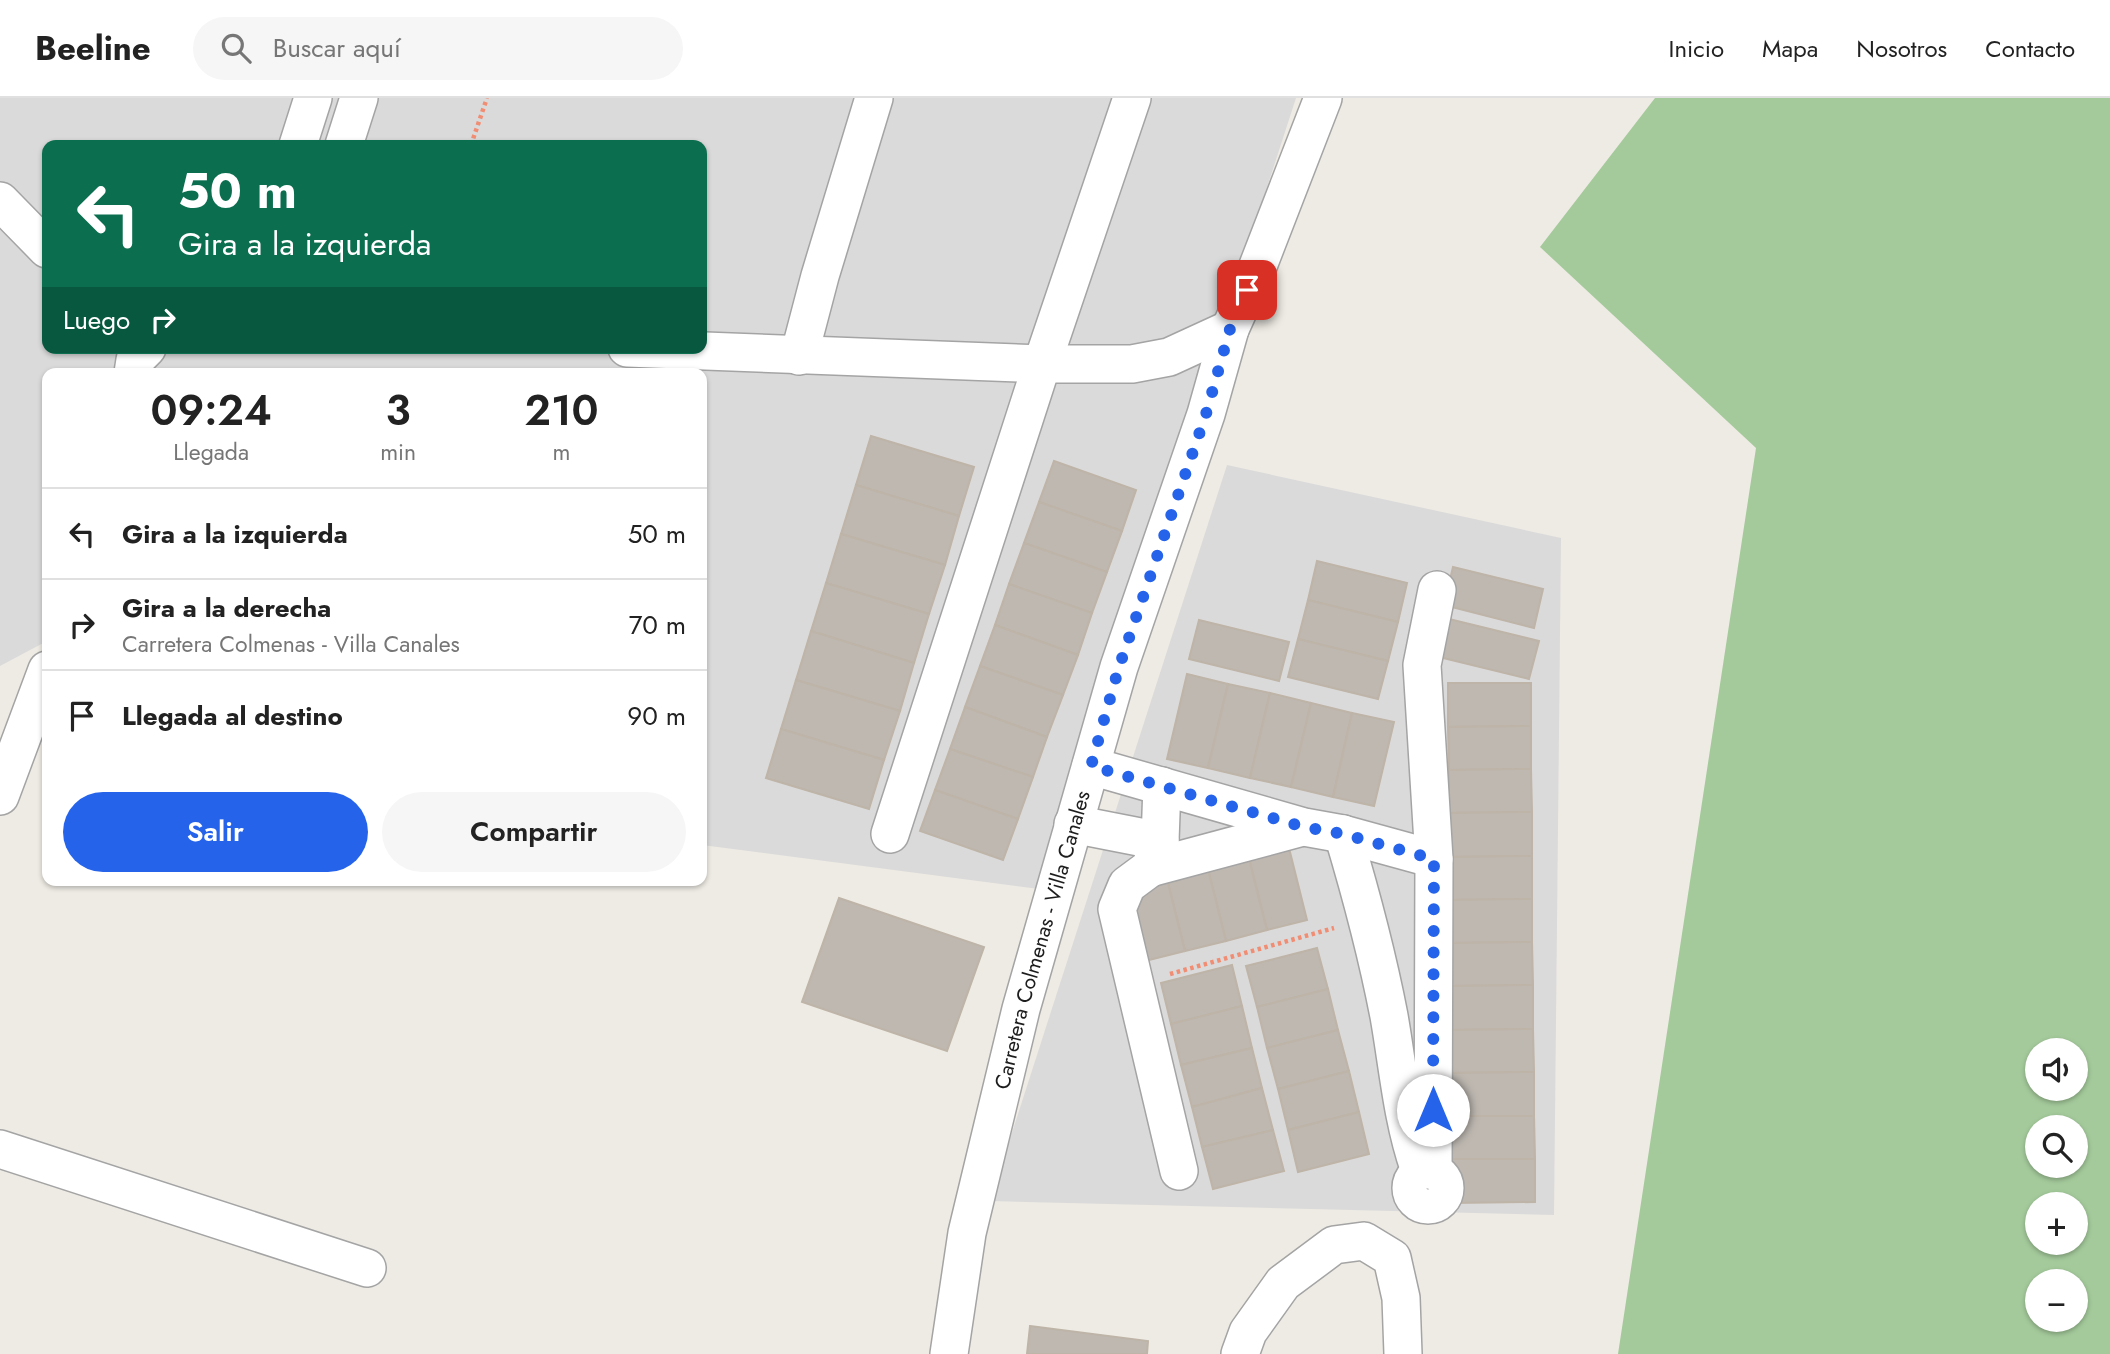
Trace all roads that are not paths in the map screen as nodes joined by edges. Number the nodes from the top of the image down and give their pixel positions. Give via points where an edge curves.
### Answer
1 (313, 98) edge
2 (359, 98) edge
3 (874, 98) edge
4 (1132, 98) edge
5 (1323, 98) edge
6 (300, 140) edge
7 (346, 140) edge
8 (0, 201) edge
9 (42, 244) edge
10 (1230, 329) junction
11 (707, 352) edge
12 (799, 356) junction
13 (1042, 364) junction
14 (1437, 590) dead end
15 (42, 683) edge
16 (1091, 766) junction
17 (1162, 786) junction
18 (0, 796) edge
19 (1073, 824) junction
20 (1304, 827) junction
21 (890, 834) dead end
22 (1343, 834) junction
23 (1155, 855) junction
24 (1434, 859) junction
25 (0, 1149) edge
26 (1179, 1171) dead end
27 (367, 1268) dead end
28 (949, 1354) edge
29 (1240, 1354) edge
30 (1403, 1354) edge

1 - 6 street
2 - 7 street
3 - 12 street
4 - 13 street
5 - 10 street, Carretera Colmenas - Villa Canales
8 - 9 street
10 - 13 street via 1169,357 1132,364
10 - 16 street, Carretera Colmenas - Villa Canales
11 - 12 street
12 - 13 street
13 - 21 street
14 - 24 street via 1422,665
15 - 18 street
16 - 17 street
16 - 19 street, Carretera Colmenas - Villa Canales
17 - 20 street
17 - 23 street
19 - 23 street
19 - 28 street, Carretera Colmenas - Villa Canales via 1021,1009 967,1233
20 - 22 street
20 - 23 street
22 - 24 street
22 - 24 street via 1389,1014 1410,1142 1427,1172
23 - 26 street via 1127,885 1116,909
25 - 27 street
29 - 30 street via 1248,1332 1283,1283 1334,1245 1364,1241 1392,1258 1401,1298

